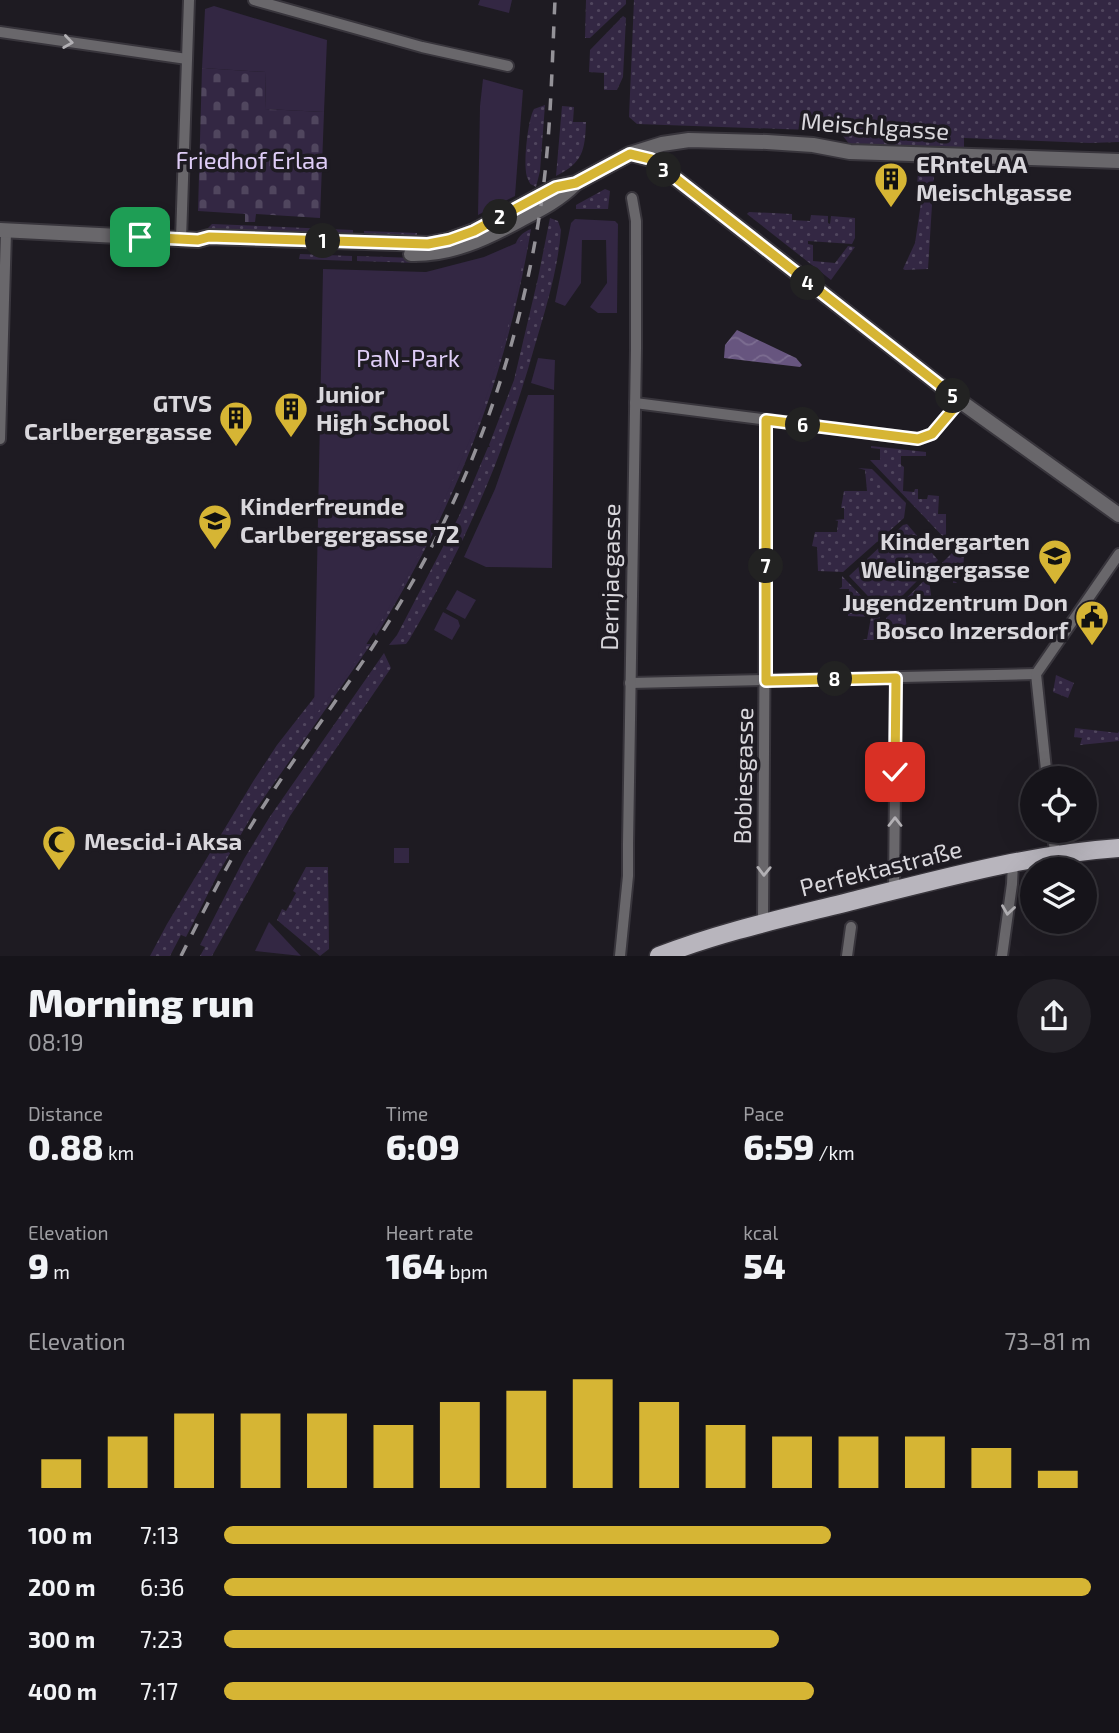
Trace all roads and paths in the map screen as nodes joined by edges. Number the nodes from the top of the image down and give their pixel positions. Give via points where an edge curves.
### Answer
1 (189, 0) edge
2 (254, 0) edge
3 (0, 32) edge
4 (187, 59) junction
5 (508, 66) dead end
6 (630, 154) junction
7 (1119, 161) edge
8 (632, 198) dead end
9 (3, 230) edge
10 (181, 239) junction
11 (960, 401) junction
12 (635, 403) junction
13 (766, 420) junction
14 (0, 439) edge
15 (1119, 515) edge
16 (1119, 554) edge
17 (1036, 674) junction
18 (896, 678) junction
19 (766, 681) junction
20 (630, 683) junction
21 (1046, 766) edge
22 (1054, 843) edge
23 (1119, 848) edge
24 (1055, 854) junction
25 (1013, 863) junction
26 (894, 891) junction
27 (763, 922) junction
28 (851, 927) dead end
29 (620, 956) edge
30 (659, 956) edge
31 (847, 956) edge
32 (1002, 956) edge

1 - 4 street
2 - 5 street
3 -> 4 street
4 - 10 street
6 - 7 street, Meischlgasse via 672,142 705,141 813,145 850,152
6 - 10 street, Meischlgasse via 474,231 428,244
6 - 11 street via 651,159
8 - 12 street, Dernjacgasse via 636,221
9 - 10 street, Meischlgasse
9 - 14 street
11 - 13 street via 932,434 918,439
11 - 15 street
12 - 13 street
12 - 20 street, Dernjacgasse
13 - 19 street, Bobiesgasse
16 - 17 street
17 - 18 street
17 - 21 street
18 - 19 street
26 -> 18 street
19 - 20 street
19 -> 27 street, Bobiesgasse
20 - 29 street, Dernjacgasse via 628,876
22 - 24 street
23 - 24 main road, Perfektastraße
24 - 25 main road, Perfektastraße
25 - 26 main road, Perfektastraße
25 -> 32 street
26 - 27 main road, Perfektastraße
27 - 30 main road, Perfektastraße
28 - 31 street

